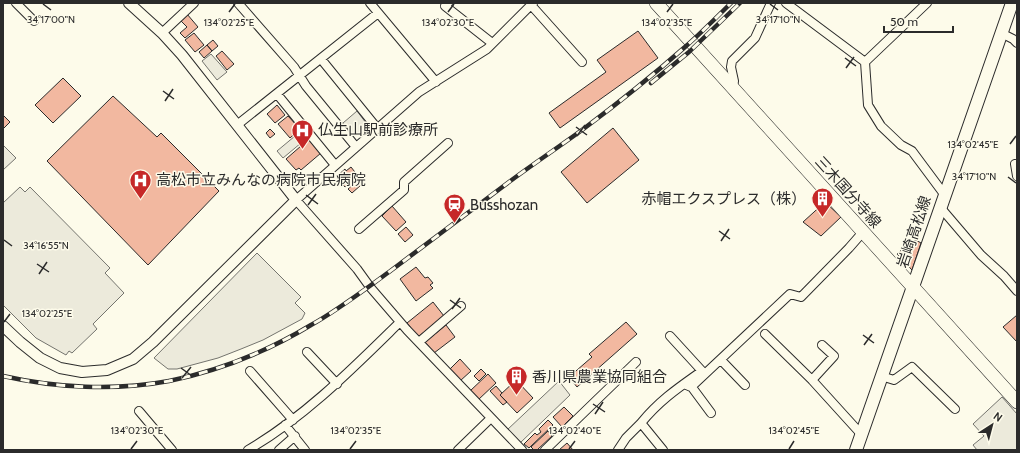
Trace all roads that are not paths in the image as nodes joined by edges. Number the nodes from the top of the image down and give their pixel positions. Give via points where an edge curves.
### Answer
1 (16, 3) edge
2 (129, 3) edge
3 (194, 3) edge
4 (238, 3) edge
5 (370, 3) edge
6 (448, 3) edge
7 (656, 3) edge
8 (771, 3) edge
9 (786, 3) edge
10 (927, 3) edge
11 (1012, 3) edge
12 (530, 4) edge
13 (378, 13) junction
14 (34, 21) dead end
15 (162, 33) junction
16 (1001, 33) junction
17 (492, 43) junction
18 (1017, 43) edge
19 (321, 58) junction
20 (582, 62) dead end
21 (865, 62) junction
22 (299, 76) junction
23 (436, 82) junction
24 (733, 87) junction
25 (277, 94) junction
26 (237, 125) junction
27 (377, 128) junction
28 (448, 143) dead end
29 (356, 147) junction
30 (1015, 164) dead end
31 (335, 165) junction
32 (1017, 176) edge
33 (944, 194) junction
34 (296, 200) junction
35 (940, 208) junction
36 (359, 229) dead end
37 (863, 232) junction
38 (912, 286) junction
39 (1017, 291) edge
40 (461, 306) dead end
41 (400, 322) junction
42 (3, 326) edge
43 (765, 334) dead end
44 (670, 336) dead end
45 (419, 342) junction
46 (822, 345) dead end
47 (307, 352) dead end
48 (721, 360) junction
49 (636, 362) dead end
50 (250, 371) dead end
51 (881, 376) junction
52 (812, 380) junction
53 (337, 384) junction
54 (688, 385) junction
55 (745, 385) dead end
56 (1017, 402) edge
57 (955, 409) dead end
58 (139, 411) dead end
59 (711, 413) dead end
60 (491, 418) junction
61 (289, 423) junction
62 (641, 423) junction
63 (861, 434) junction
64 (295, 436) junction
65 (172, 450) edge
66 (248, 450) edge
67 (279, 450) edge
68 (305, 450) edge
69 (458, 450) edge
70 (522, 450) edge
71 (545, 450) edge
72 (618, 450) edge
73 (663, 450) edge
74 (856, 450) edge

1 - 14 street
2 - 15 street
3 - 15 street
4 - 22 street
5 - 13 street
6 - 17 street via 445,6
7 - 24 main road, 三木国分寺線
8 - 24 street via 755,38 732,61
9 - 21 street
10 - 21 street
11 - 16 main road, 岩崎高松線
12 - 17 street
12 - 20 street
13 - 19 street
13 - 23 street
15 - 26 street
16 - 18 street
16 - 33 main road, 岩崎高松線
17 - 23 street
19 - 22 street
19 - 27 street
21 - 33 street via 868,105 881,126 912,152
22 - 25 street
22 - 29 street
23 - 27 street via 419,92
24 - 37 main road, 三木国分寺線
25 - 26 street
25 - 31 street
26 - 34 street
27 - 29 street
28 - 36 street via 404,182 404,190
29 - 31 street
30 - 32 street
31 - 34 street
33 - 35 main road, 岩崎高松線
34 - 41 street
34 - 42 street via 133,359 107,370 82,372 60,368 40,358
35 - 38 main road, 岩崎高松線
35 - 39 street
37 - 38 main road, 三木国分寺線
37 - 48 street via 801,297 790,294
38 - 51 main road, 岩崎高松線
38 - 56 main road, 三木国分寺線
40 - 45 street
41 - 45 street
41 - 53 street
43 - 52 street
44 - 54 street via 702,372
45 - 60 street
46 - 52 street via 834,356
47 - 53 street
48 - 54 street
48 - 55 street
49 - 71 street
50 - 61 street
51 - 57 street via 894,380 912,367
51 - 63 main road, 岩崎高松線
52 - 63 street
53 - 61 street
54 - 59 street
54 - 62 street via 665,397
58 - 65 street
60 - 69 street
60 - 70 street
61 - 64 street
61 - 66 street
62 - 72 street
62 - 73 street
63 - 74 main road, 岩崎高松線
64 - 67 street
64 - 68 street

